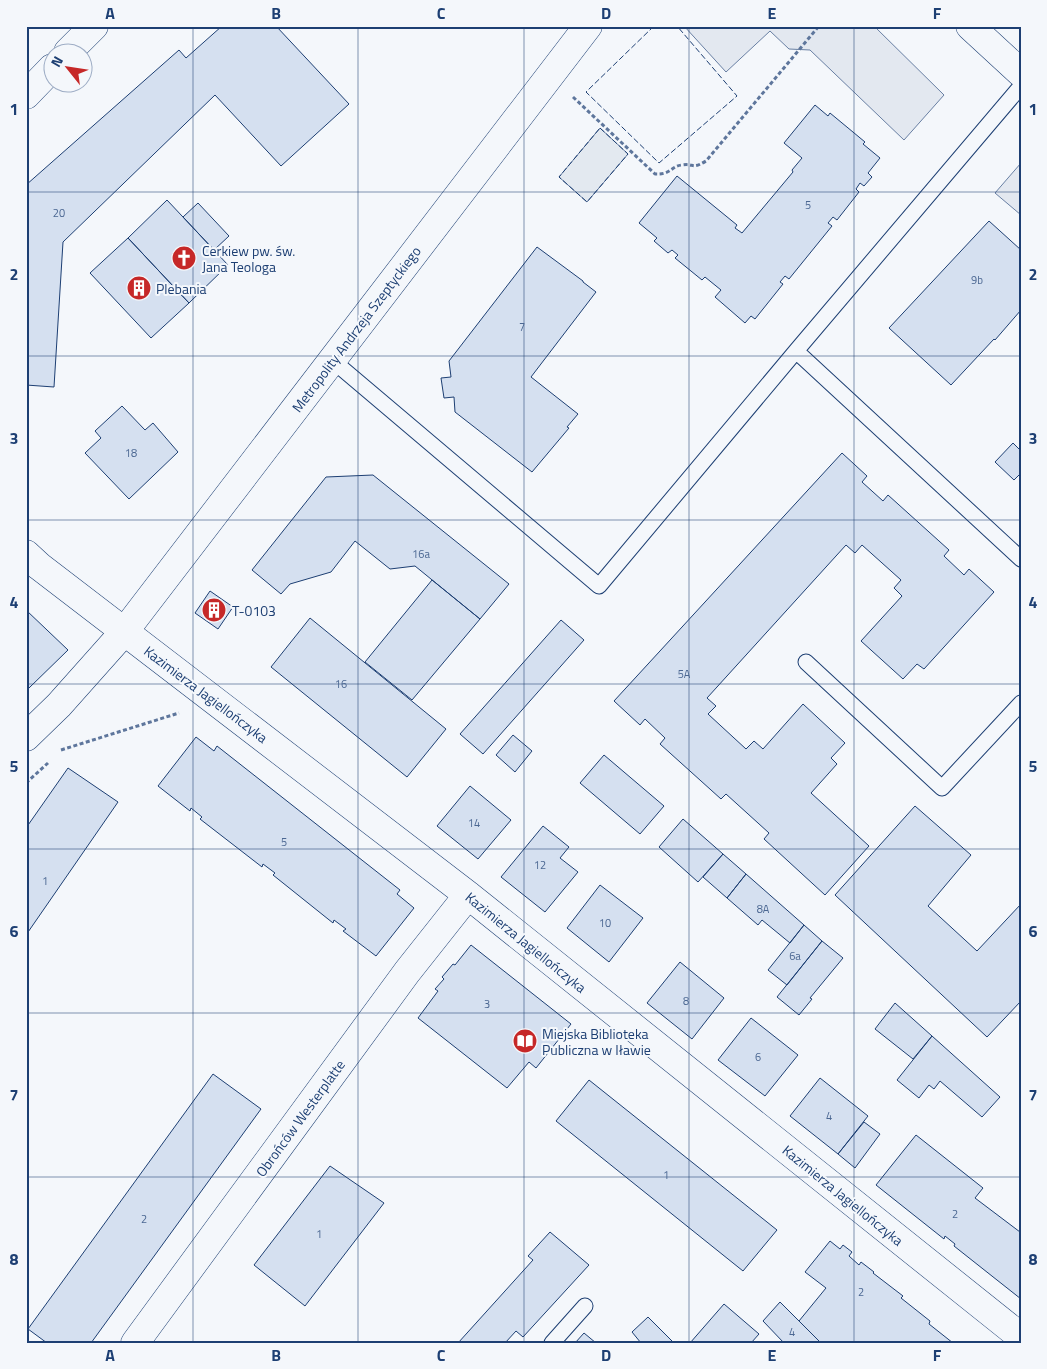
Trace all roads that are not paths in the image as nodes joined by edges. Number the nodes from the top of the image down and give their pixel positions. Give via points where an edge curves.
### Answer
1 (94, 26) edge
2 (588, 26) edge
3 (970, 26) edge
4 (78, 42) edge
5 (1021, 73) edge
6 (42, 78) edge
7 (1021, 86) edge
8 (26, 95) edge
9 (796, 351) junction
10 (332, 360) junction
11 (26, 554) edge
12 (1021, 559) edge
13 (124, 632) junction
14 (806, 662) dead end
15 (1021, 704) edge
16 (26, 737) edge
17 (468, 895) junction
18 (585, 1306) dead end
19 (1021, 1337) edge
20 (135, 1343) edge
21 (552, 1343) edge

1 - 4 street
2 - 10 street, Metropolity Andrzeja Szeptyckiego
3 - 5 street
6 - 8 street
7 - 9 lane
9 - 10 lane via 599,586
9 - 12 lane
10 - 13 street, Metropolity Andrzeja Szeptyckiego
11 - 13 street, Kazimierza Jagiellończyka
13 - 16 street, Metropolity Andrzeja Szeptyckiego
13 - 17 street, Kazimierza Jagiellończyka
14 - 15 lane via 942,788
17 - 19 street, Kazimierza Jagiellończyka
17 - 20 street, Obrońców Westerplatte via 407,972
18 - 21 lane

